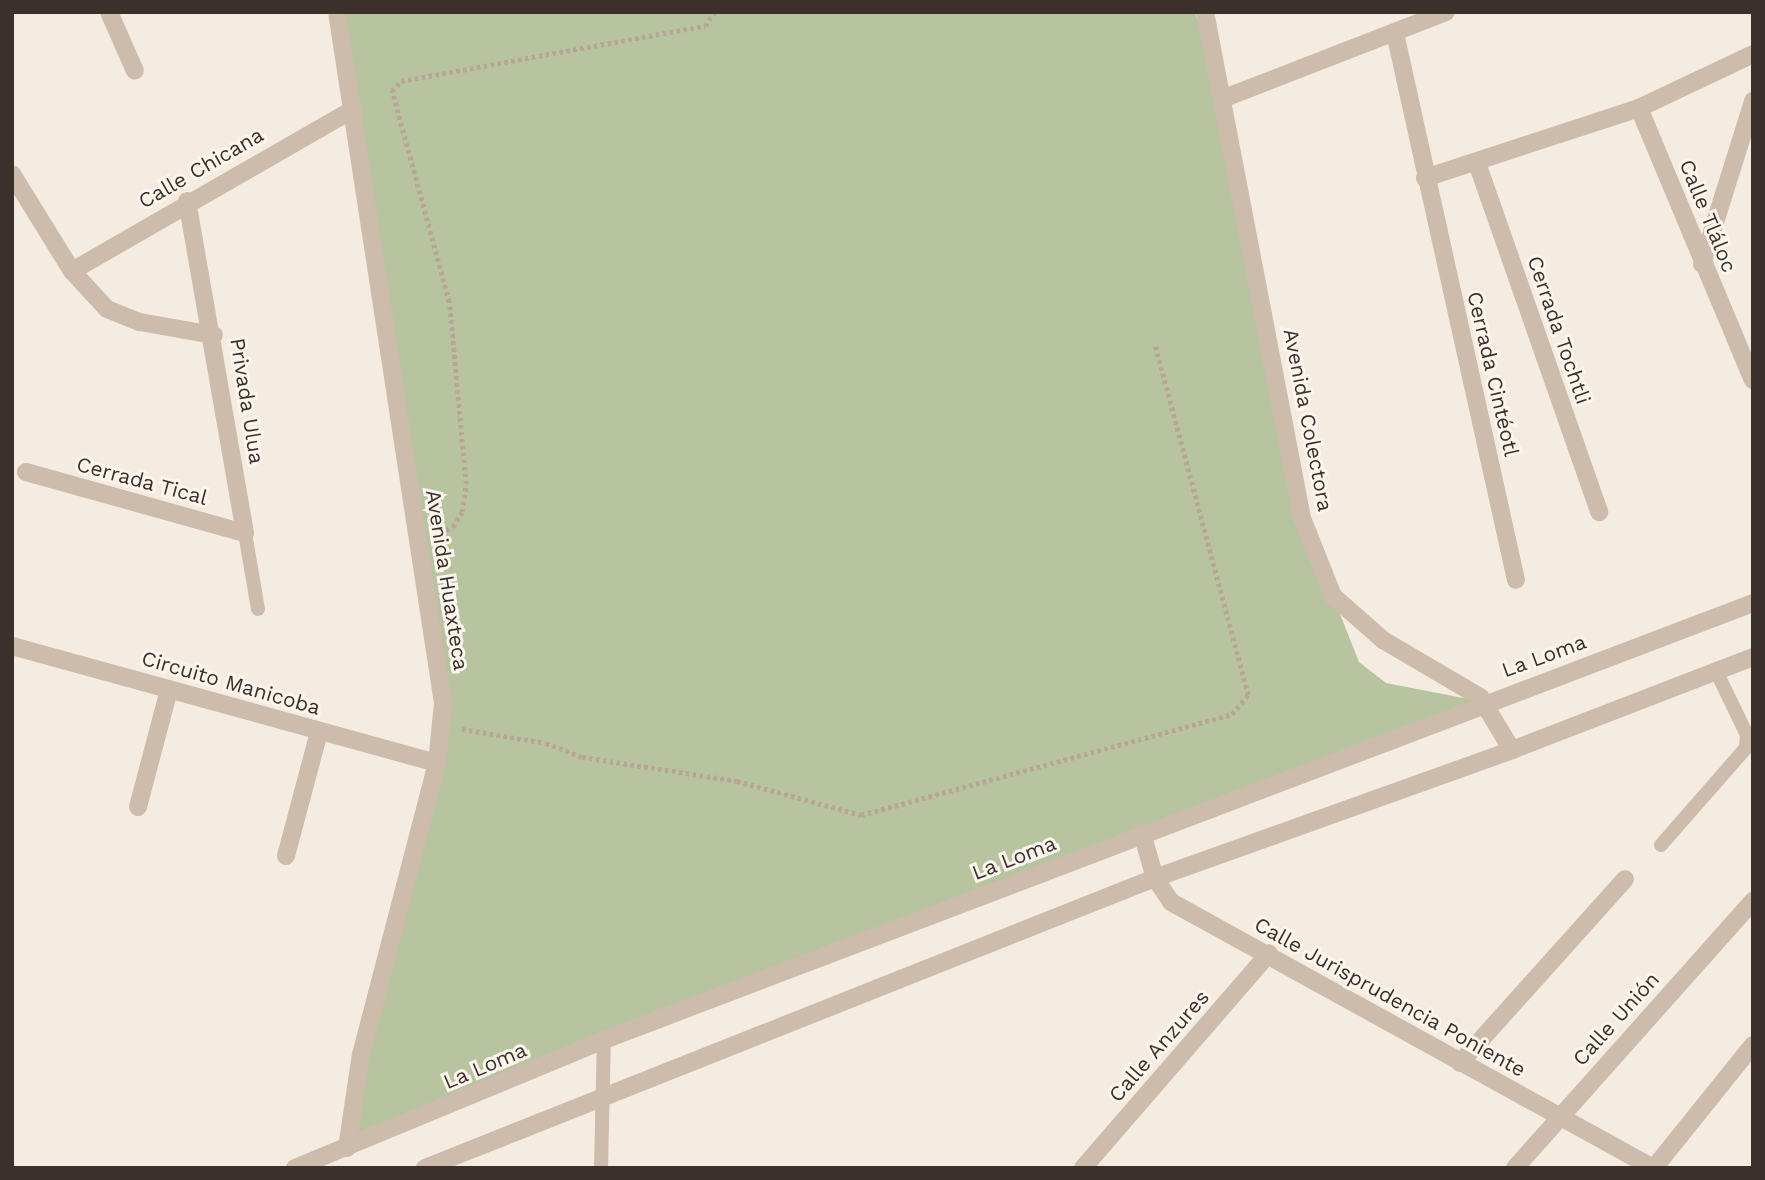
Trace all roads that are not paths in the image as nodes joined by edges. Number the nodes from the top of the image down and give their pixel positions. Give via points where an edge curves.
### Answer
1 (109, 12) edge
2 (124, 12) edge
3 (337, 12) edge
4 (1205, 12) edge
5 (1446, 12) edge
6 (1410, 19) edge
7 (1395, 33) junction
8 (123, 34) junction
9 (1753, 54) edge
10 (135, 71) dead end
11 (1223, 99) junction
12 (1753, 101) edge
13 (1639, 108) junction
14 (354, 109) junction
15 (1477, 163) junction
16 (12, 174) edge
17 (1425, 178) junction
18 (187, 201) junction
19 (1702, 264) junction
20 (72, 271) junction
21 (214, 335) junction
22 (1753, 380) edge
23 (26, 472) dead end
24 (1599, 512) dead end
25 (245, 533) junction
26 (1516, 580) dead end
27 (1753, 603) edge
28 (258, 610) dead end
29 (12, 646) edge
30 (1753, 657) edge
31 (1716, 671) junction
32 (169, 690) junction
33 (1484, 702) junction
34 (319, 732) junction
35 (1512, 750) junction
36 (437, 763) junction
37 (138, 807) dead end
38 (1142, 833) junction
39 (1661, 845) dead end
40 (286, 856) dead end
41 (1154, 877) junction
42 (1625, 879) dead end
43 (1753, 901) edge
44 (1269, 953) junction
45 (604, 1040) junction
46 (1753, 1045) edge
47 (1460, 1063) junction
48 (604, 1097) junction
49 (1558, 1118) junction
50 (347, 1148) junction
51 (295, 1168) edge
52 (425, 1168) edge
53 (601, 1168) edge
54 (1083, 1168) edge
55 (1515, 1168) edge
56 (1653, 1168) edge

1 - 8 street
2 - 8 street
3 - 14 street, Avenida Huaxteca
4 - 11 street, Avenida Colectora
5 - 6 street
6 - 7 street
7 - 11 street
7 - 17 street, Cerrada Cintéotl
8 - 10 street
9 - 13 street
11 - 33 street, Avenida Colectora via 1302,518 1333,596 1383,640
12 - 19 street
13 - 15 street
13 - 19 street, Calle Tláloc
14 - 18 street, Calle Chicana
14 - 36 street, Avenida Huaxteca via 443,703
15 - 17 street
15 - 24 street, Cerrada Tochtli
16 - 20 street
17 - 26 street, Cerrada Cintéotl
18 - 20 street, Calle Chicana
18 - 21 street, Privada Ulua
19 - 22 street, Calle Tláloc
20 - 21 street via 107,309 140,322
21 - 25 street, Privada Ulua
23 - 25 street, Cerrada Tical
25 - 28 lane, Privada Ulua
27 - 33 street, La Loma
29 - 32 street, Circuito Manicoba
30 - 31 street
31 - 35 street
31 - 39 lane via 1747,735 1746,748
32 - 34 street, Circuito Manicoba
32 - 37 street
33 - 35 street, Avenida Colectora
33 - 38 street, La Loma
34 - 36 street, Circuito Manicoba
34 - 40 street
35 - 41 street
36 - 50 street, Avenida Huaxteca via 361,1054
38 - 41 street, Calle Jurisprudencia Poniente
38 - 45 street, La Loma
41 - 44 street, Calle Jurisprudencia Poniente via 1171,902
41 - 48 street
42 - 47 street
43 - 49 street, Calle Unión
44 - 47 street, Calle Jurisprudencia Poniente
44 - 54 street, Calle Anzures
45 - 48 lane
45 - 50 street, La Loma
46 - 56 street
47 - 49 street, Calle Jurisprudencia Poniente
48 - 52 street
48 - 53 lane
49 - 55 street, Calle Unión
49 - 56 street, Calle Jurisprudencia Poniente
50 - 51 street, La Loma

